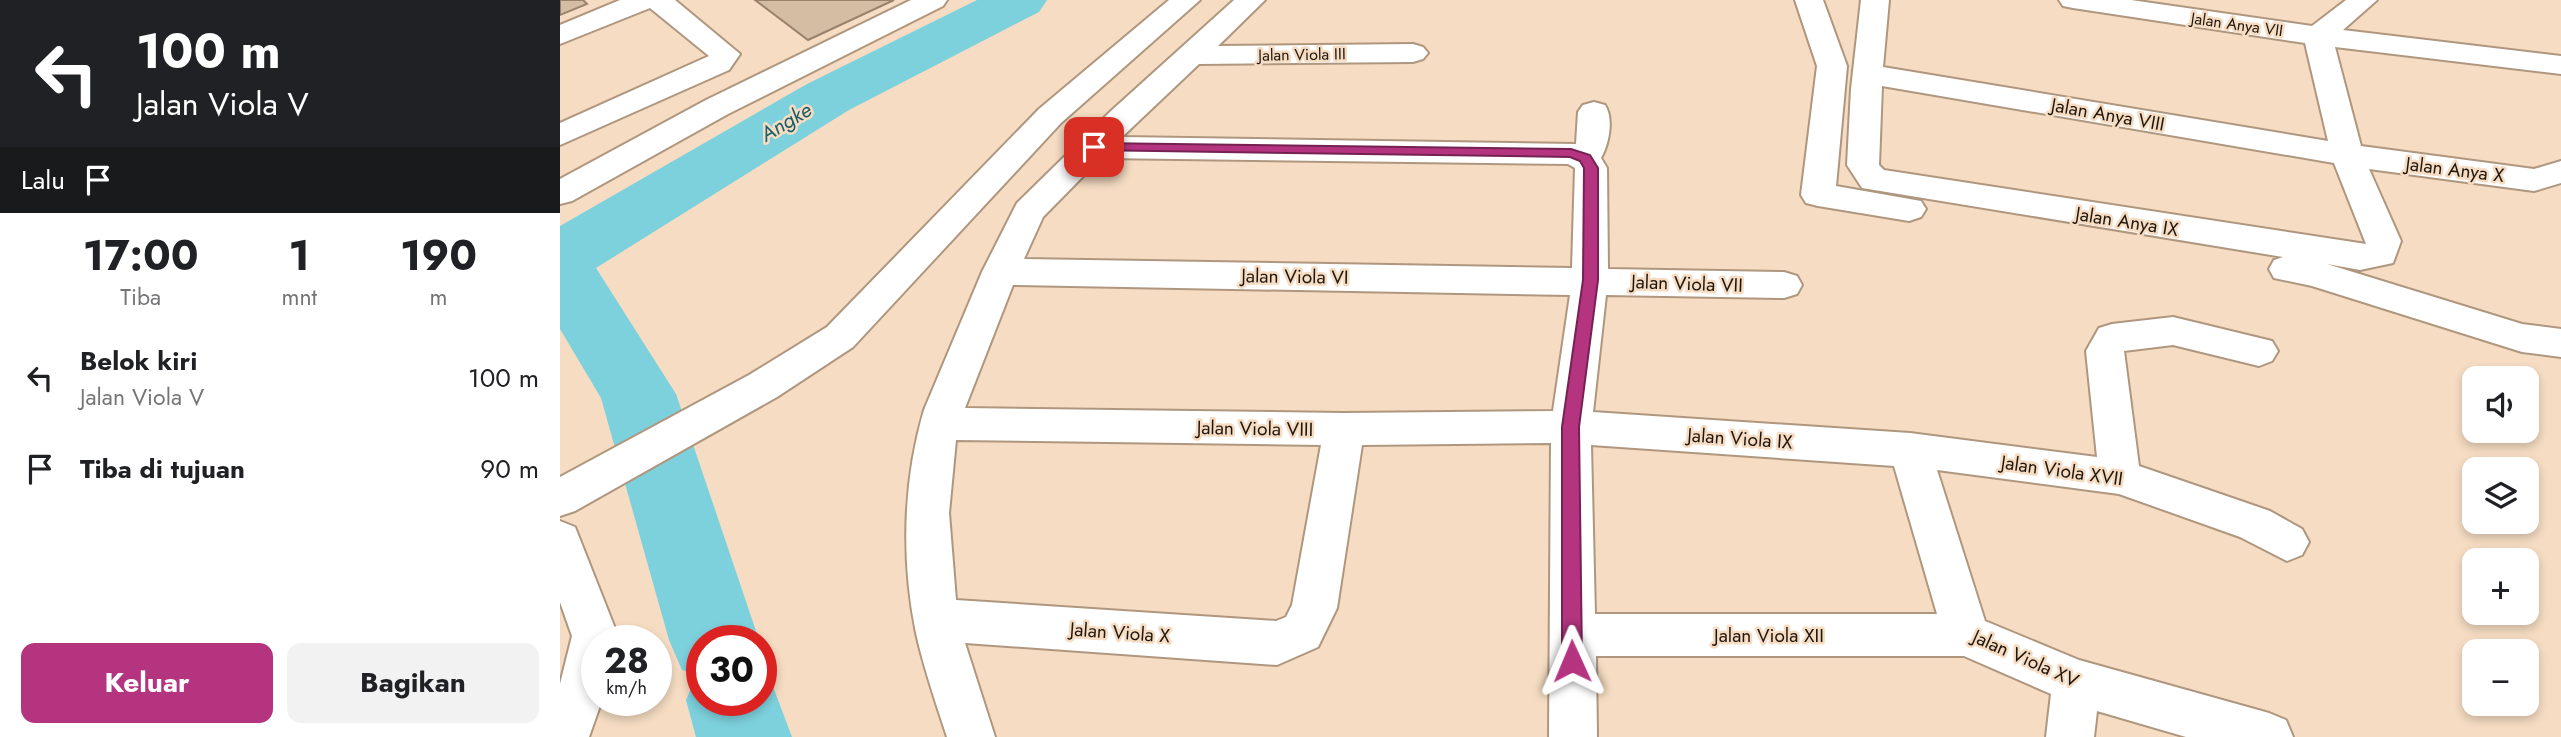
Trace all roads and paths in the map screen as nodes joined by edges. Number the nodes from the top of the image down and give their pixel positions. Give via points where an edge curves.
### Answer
1 (645, 0) edge
2 (657, 0) edge
3 (933, 0) edge
4 (1186, 0) edge
5 (1251, 0) edge
6 (1809, 0) edge
7 (1875, 0) edge
8 (2363, 0) edge
9 (2091, 1) edge
10 (560, 35) edge
11 (2318, 36) junction
12 (1413, 52) dead end
13 (1190, 55) junction
14 (2561, 65) edge
15 (1868, 74) junction
16 (1594, 112) dead end
17 (560, 135) edge
18 (1094, 147) junction
19 (2347, 155) junction
20 (1586, 158) junction
21 (2561, 172) edge
22 (560, 193) edge
23 (1000, 272) junction
24 (1590, 280) junction
25 (1784, 285) dead end
26 (2561, 343) edge
27 (2259, 351) dead end
28 (939, 424) junction
29 (1571, 427) junction
30 (1344, 429) junction
31 (1910, 450) junction
32 (2120, 477) junction
33 (568, 494) edge
34 (560, 540) edge
35 (2287, 541) dead end
36 (936, 620) junction
37 (1572, 635) junction
38 (1966, 635) junction
39 (2076, 682) junction
40 (565, 733) edge
41 (971, 737) edge
42 (1573, 737) edge
43 (2070, 737) edge
44 (2269, 737) edge

1 - 10 street
2 - 17 street via 725,54 723,59
3 - 22 street via 717,107
4 - 33 street via 1050,116 841,337 763,386
5 - 13 street
6 - 26 street via 1832,66 1818,195 2313,273 2522,338
7 - 15 street
8 - 11 street
9 - 11 street, Jalan Anya VII
11 - 14 street, Jalan Anya VII
11 - 19 street
12 - 13 street, Jalan Viola III
13 - 18 street
15 - 19 street, Jalan Anya VIII
15 - 19 street, Jalan Anya IX via 1863,165 1874,180 2360,257 2381,254 2384,241
16 - 20 street
18 - 20 street via 1571,153
18 - 23 street via 1029,211
19 - 21 street, Jalan Anya X via 2534,180
20 - 24 street via 1591,168
23 - 24 street, Jalan Viola VI
23 - 28 street
24 - 25 street, Jalan Viola VII
24 - 29 street
27 - 32 street via 2173,331 2112,338 2105,351
28 - 30 street, Jalan Viola VIII
28 - 36 street via 927,514
29 - 30 street, Jalan Viola VIII
29 - 31 street, Jalan Viola IX
29 - 37 street
30 - 36 street, Jalan Viola X via 1314,608 1302,632 1277,643
31 - 32 street, Jalan Viola XVII
31 - 38 street, Jalan Viola XV
32 - 35 street, Jalan Viola XVII via 2255,524
34 - 40 street via 595,636 586,677
36 - 41 street
37 - 38 street, Jalan Viola XII
37 - 42 street
38 - 39 street, Jalan Viola XV
39 - 43 street
39 - 44 street, Jalan Viola XV

